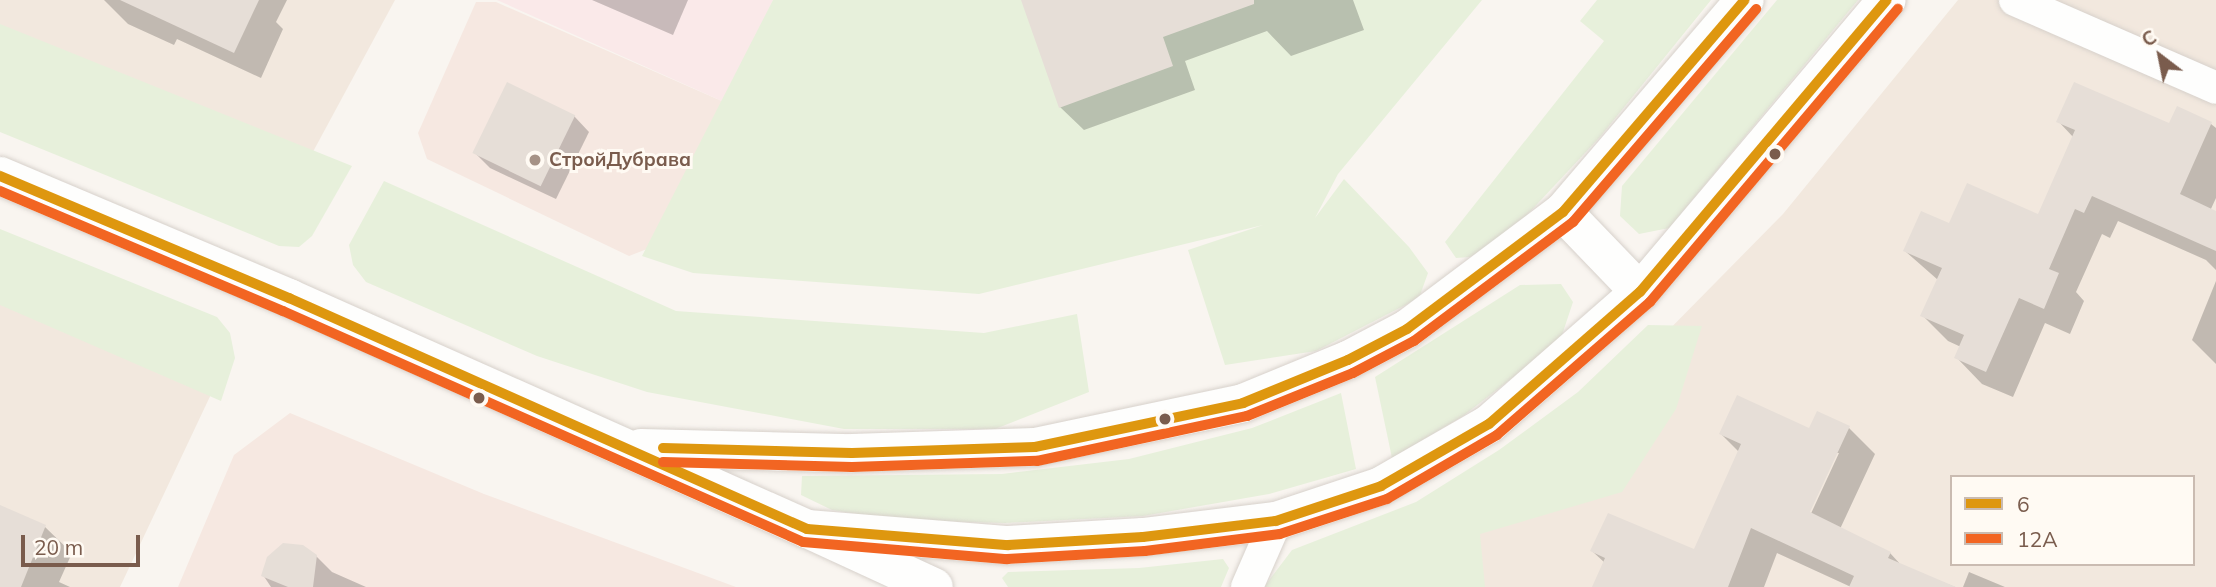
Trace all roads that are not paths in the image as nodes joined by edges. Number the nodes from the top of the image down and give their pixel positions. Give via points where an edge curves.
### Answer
1 (1745, 0) edge
2 (1887, 0) edge
3 (2015, 0) edge
4 (2216, 88) edge
5 (0, 176) edge
6 (1563, 212) junction
7 (1640, 292) junction
8 (621, 447) junction
9 (1276, 521) junction
10 (807, 529) junction
11 (934, 587) edge
12 (1247, 587) edge

1 - 6 main road
2 - 7 main road
3 - 4 street
5 - 8 main road via 289,298
6 - 7 main road
6 - 8 main road via 1406,329 1348,360 1243,403 1035,447 852,453
7 - 9 main road via 1489,424 1381,485
8 - 10 main road
9 - 10 main road via 1143,537 1008,545
9 - 12 street
10 - 11 main road

